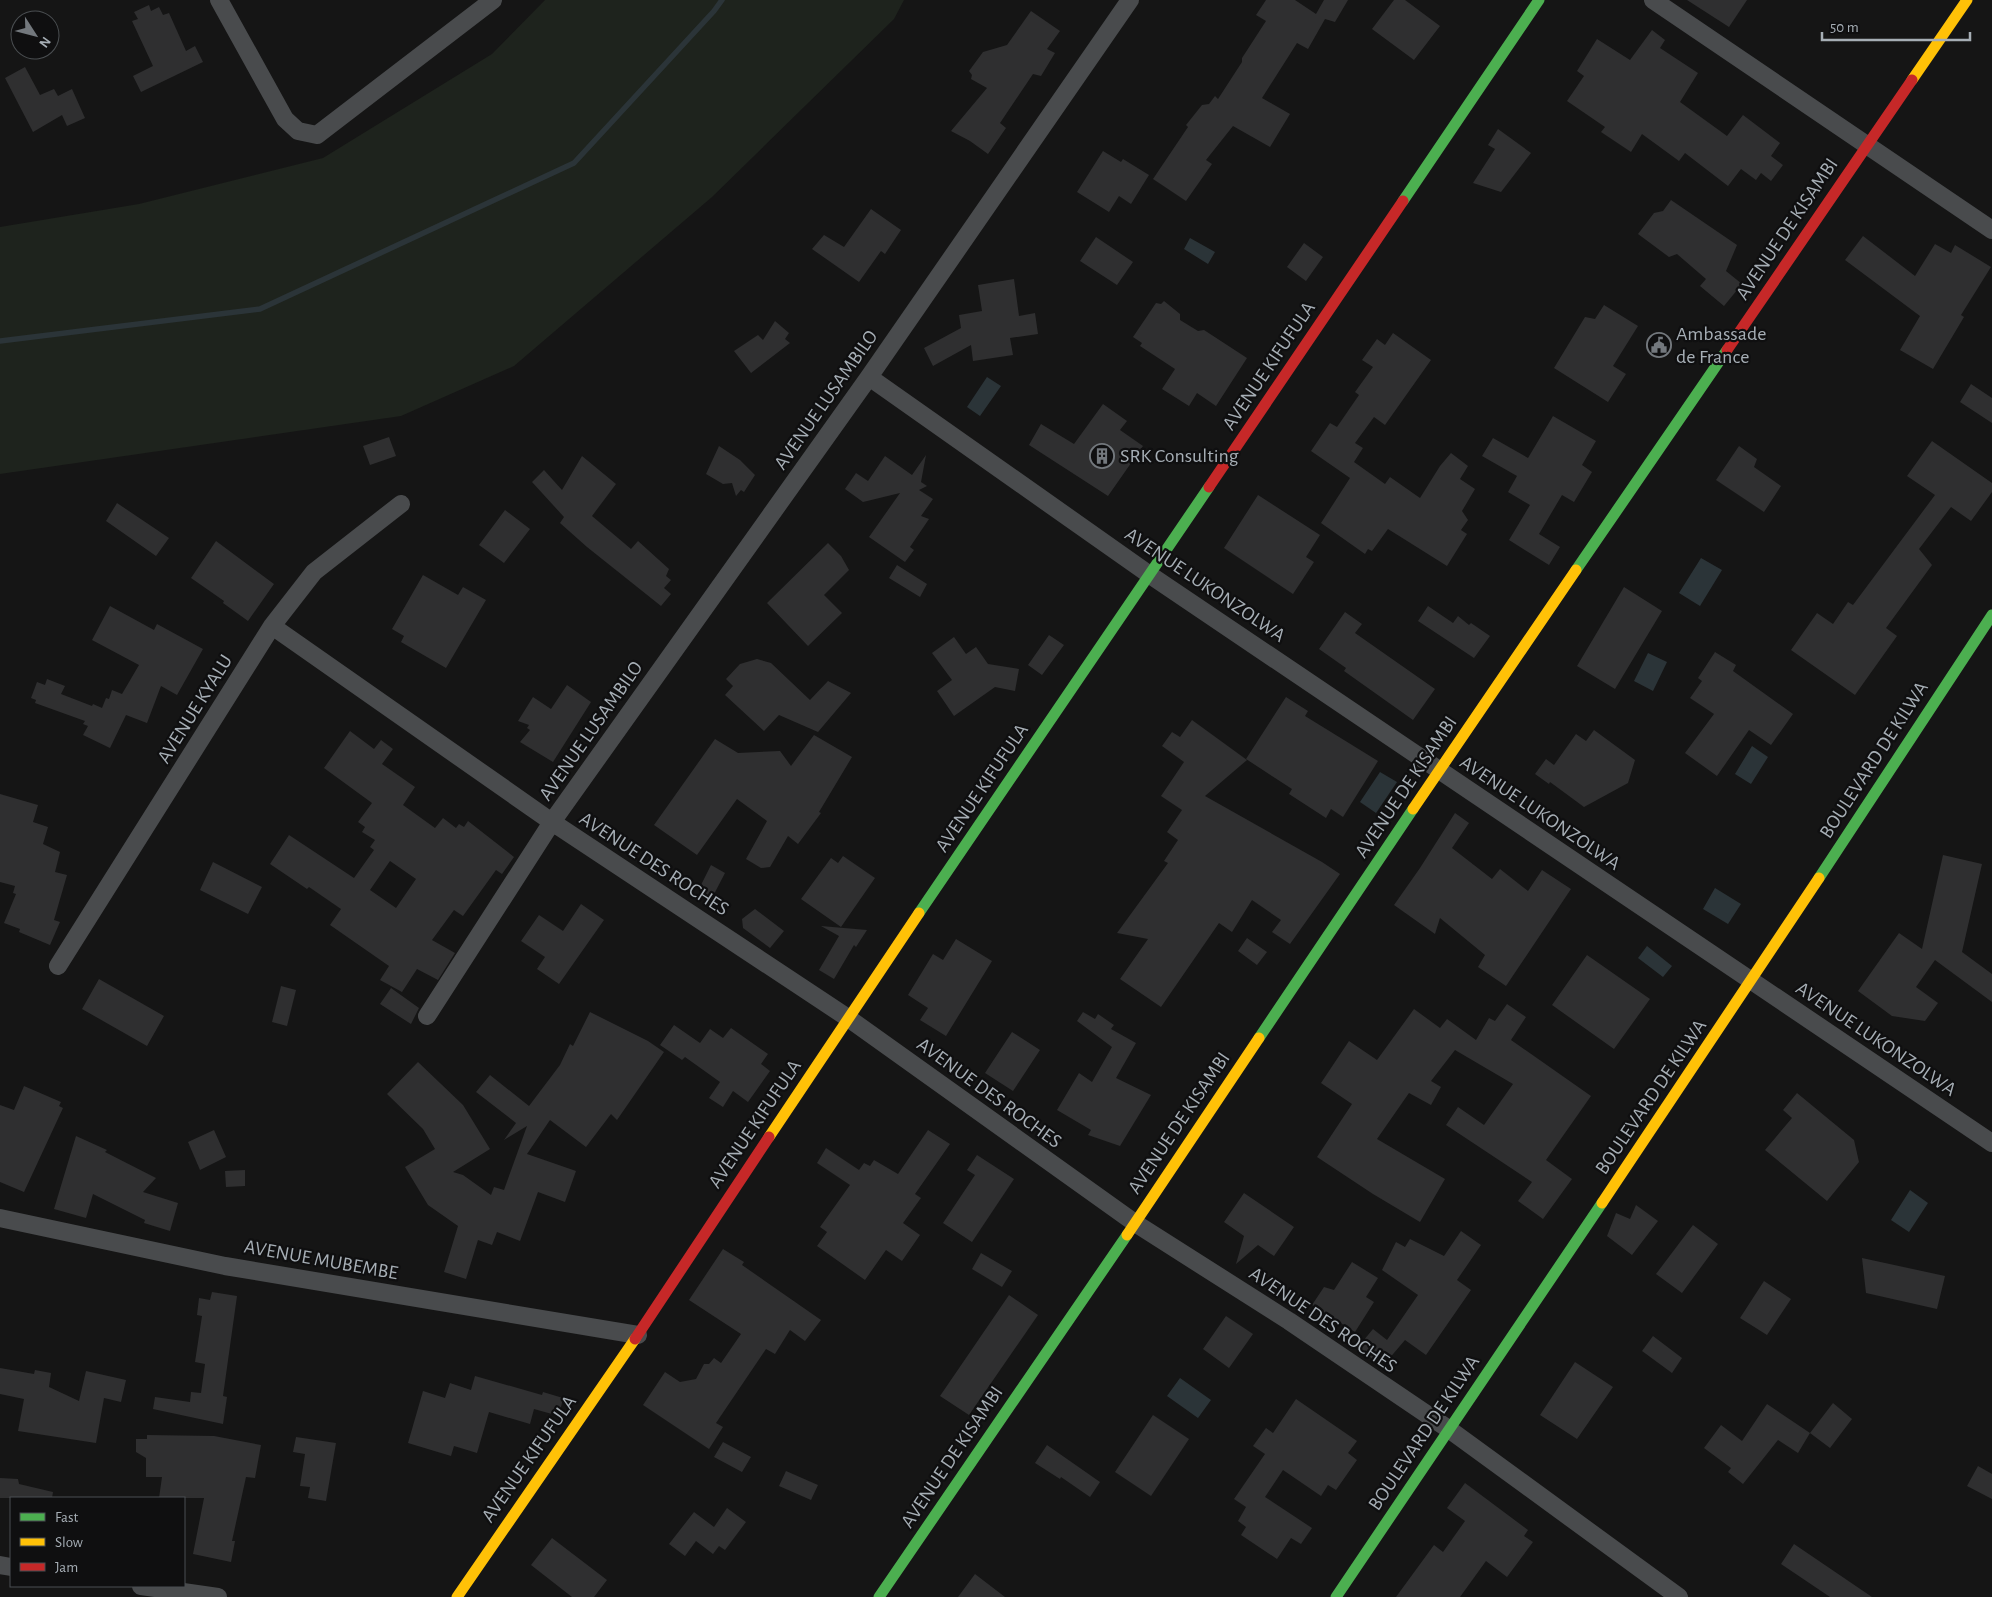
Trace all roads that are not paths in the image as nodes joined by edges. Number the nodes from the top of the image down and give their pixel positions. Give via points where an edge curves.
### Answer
1 (218, 0) edge
2 (492, 0) edge
3 (1130, 0) edge
4 (1539, 0) edge
5 (1653, 0) edge
6 (1967, 0) edge
7 (1866, 146) junction
8 (1992, 230) edge
9 (869, 377) junction
10 (401, 504) dead end
11 (1150, 575) junction
12 (1992, 615) edge
13 (272, 626) junction
14 (1439, 771) junction
15 (552, 822) junction
16 (58, 966) dead end
17 (1752, 980) junction
18 (427, 1016) dead end
19 (848, 1018) junction
20 (1992, 1144) edge
21 (0, 1218) edge
22 (1135, 1223) junction
23 (638, 1335) junction
24 (1450, 1430) junction
25 (148, 1587) edge
26 (218, 1597) edge
27 (458, 1597) edge
28 (879, 1597) edge
29 (1336, 1597) edge
30 (1679, 1597) edge

1 - 2 street via 285,120 298,131 317,134
3 - 9 street, AVENUE LUSAMBILO
4 - 11 street, AVENUE KIFUFULA
5 - 7 street
6 - 7 street, AVENUE DE KISAMBI
7 - 8 street
7 - 14 street, AVENUE DE KISAMBI
9 - 11 street, AVENUE LUKONZOLWA
9 - 15 street, AVENUE LUSAMBILO
10 - 13 street, AVENUE KYALU via 314,572
11 - 14 street, AVENUE LUKONZOLWA
11 - 19 street, AVENUE KIFUFULA
12 - 17 street, BOULEVARD DE KILWA
13 - 15 street, AVENUE DES ROCHES
13 - 16 street, AVENUE KYALU
14 - 17 street, AVENUE LUKONZOLWA
14 - 22 street, AVENUE DE KISAMBI
15 - 18 street, AVENUE LUSAMBILO
15 - 19 street, AVENUE DES ROCHES
17 - 20 street, AVENUE LUKONZOLWA
17 - 24 street, BOULEVARD DE KILWA
19 - 22 street, AVENUE DES ROCHES
19 - 23 street, AVENUE KIFUFULA
21 - 23 street, AVENUE MUBEMBE via 224,1266
22 - 24 street, AVENUE DES ROCHES via 1289,1321
22 - 28 street, AVENUE DE KISAMBI
23 - 27 street, AVENUE KIFUFULA
24 - 29 street, BOULEVARD DE KILWA
24 - 30 street, AVENUE DES ROCHES
25 - 26 street

